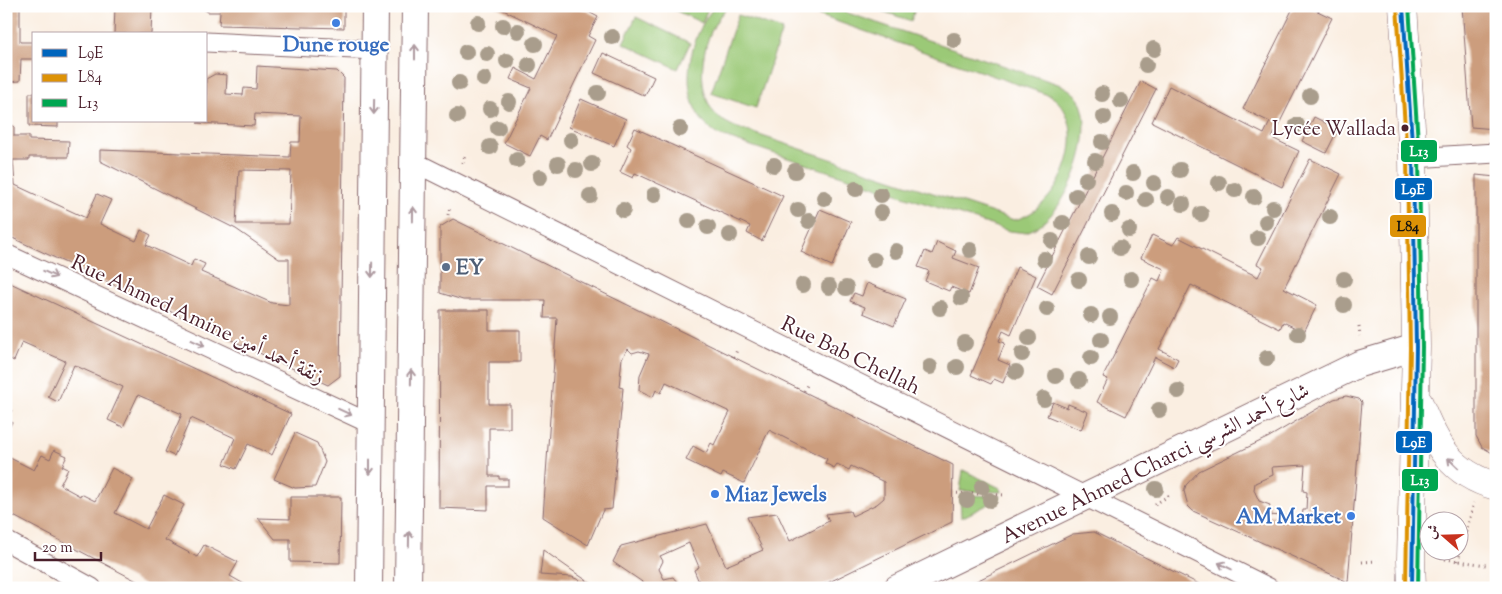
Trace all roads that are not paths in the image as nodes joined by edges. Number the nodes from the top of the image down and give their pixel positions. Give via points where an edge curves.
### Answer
1 (375, 6) edge
2 (415, 6) edge
3 (1403, 6) edge
4 (208, 42) edge
5 (375, 50) junction
6 (1496, 152) edge
7 (1413, 158) junction
8 (414, 162) junction
9 (6, 254) edge
10 (1416, 347) junction
11 (1416, 396) junction
12 (371, 424) junction
13 (1486, 492) edge
14 (1085, 497) junction
15 (6, 541) edge
16 (92, 588) edge
17 (369, 588) edge
18 (408, 588) edge
19 (897, 588) edge
20 (1269, 588) edge
21 (1412, 588) edge

1 - 5 main road
8 -> 2 main road
3 - 7 main road
4 - 5 street
5 -> 12 main road
6 - 7 street
7 - 10 main road
8 - 14 street, Rue Bab Chellah
18 -> 8 main road
9 -> 12 street, Rue Ahmed Amine زنقة أحمد أمين
10 - 11 main road
10 - 14 main road, Avenue Ahmed Charci شارع أحمد الشرسي via 1359,364
13 -> 11 main road via 1450,461 1434,436
11 - 21 main road via 1410,560
12 -> 17 main road
14 - 19 main road, Avenue Ahmed Charci شارع أحمد الشرسي
20 -> 14 street, Rue Bab Chellah
15 - 16 street

